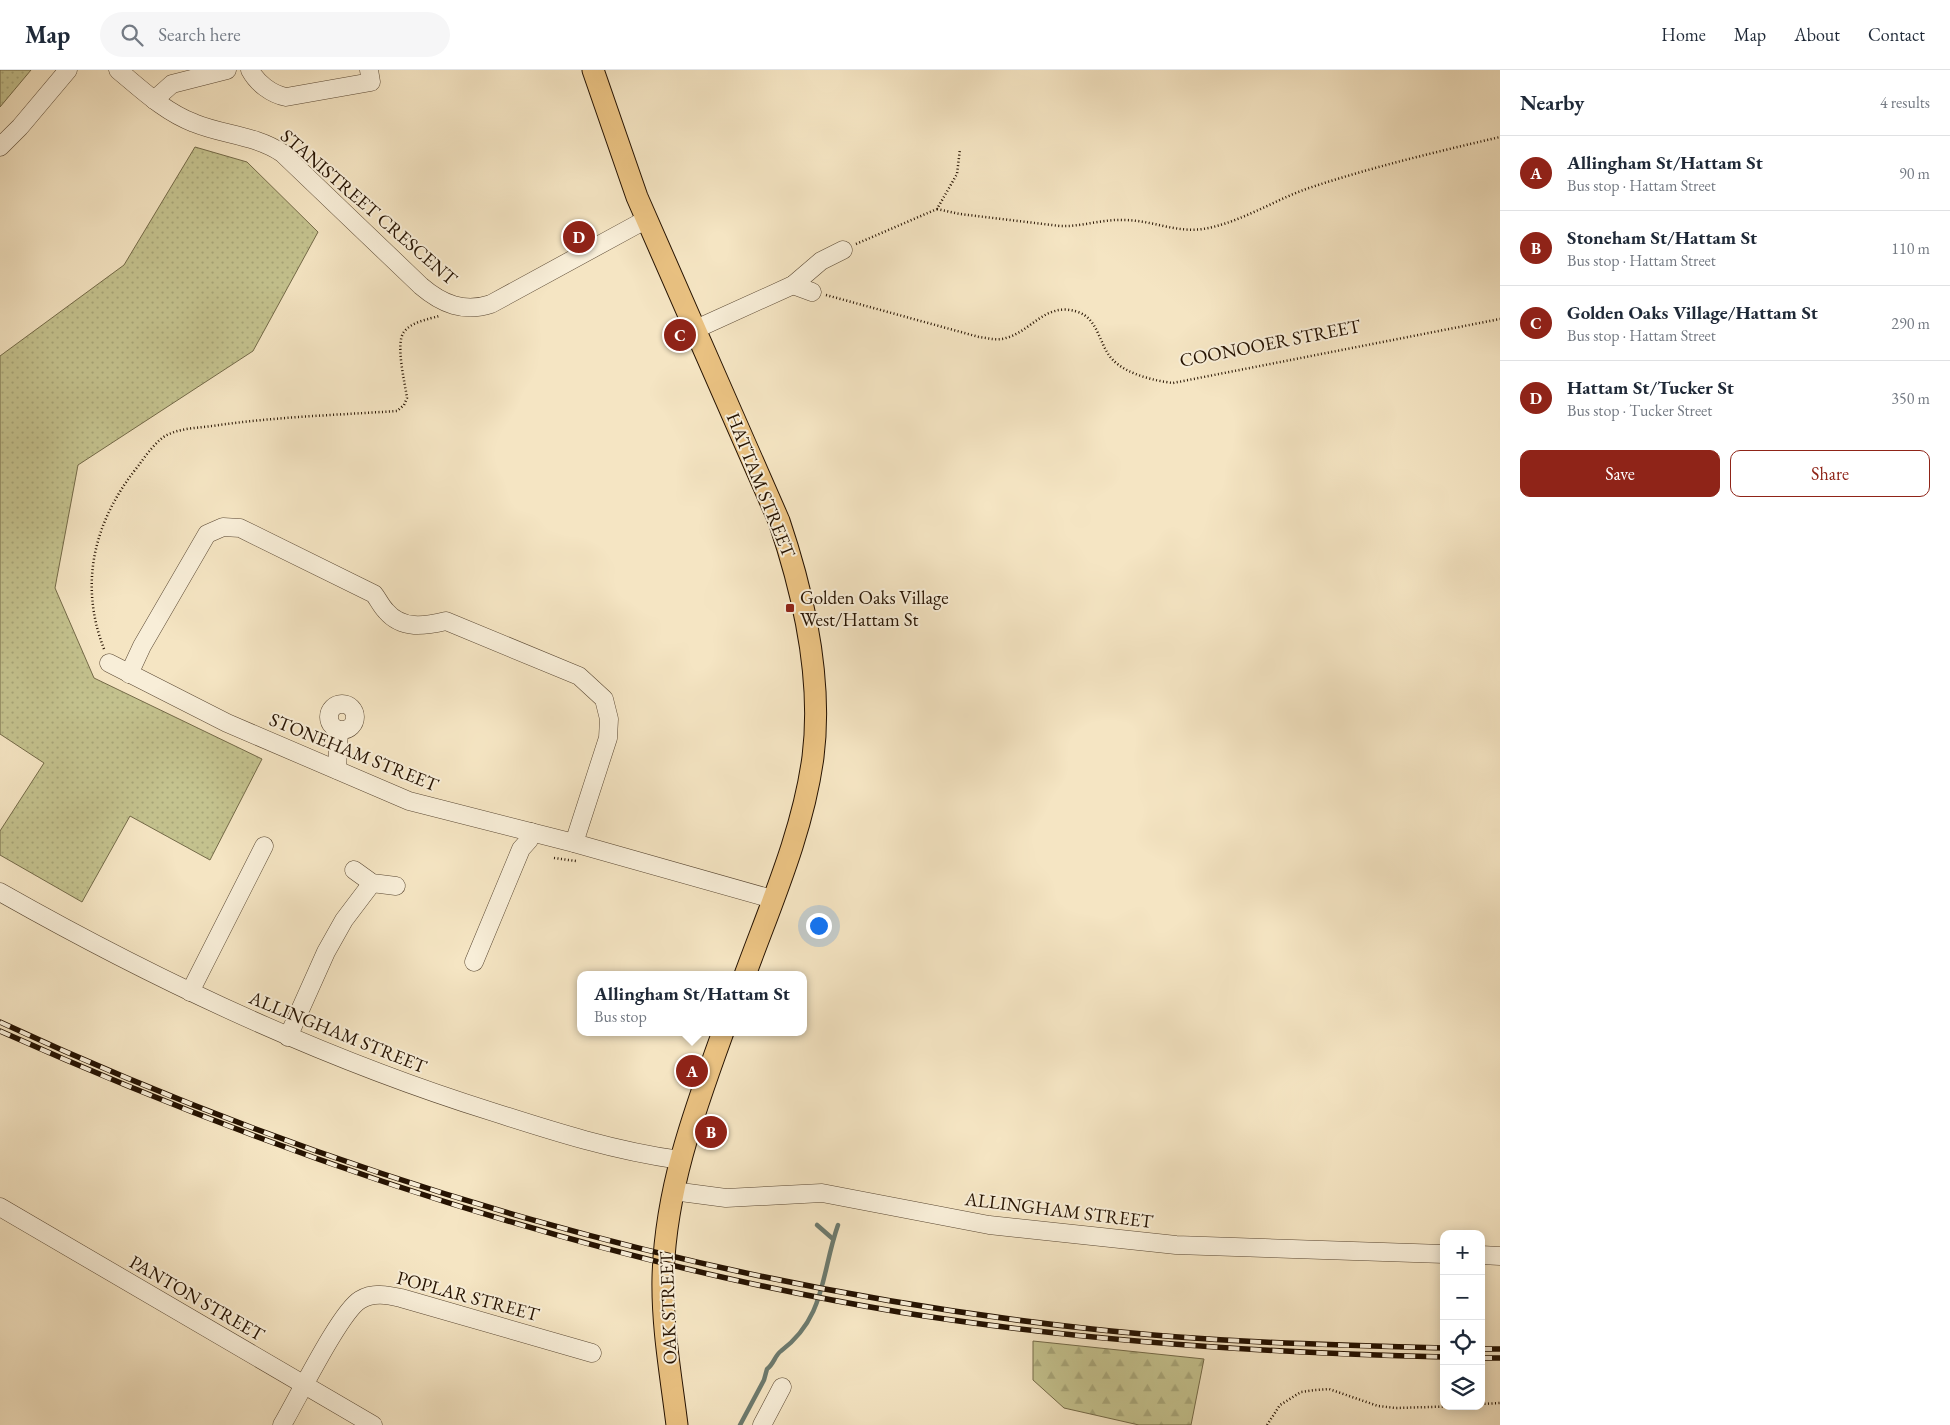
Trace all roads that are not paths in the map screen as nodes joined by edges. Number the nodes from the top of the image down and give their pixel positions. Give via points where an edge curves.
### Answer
1 (68, 70) edge
2 (118, 70) edge
3 (227, 70) edge
4 (250, 70) edge
5 (369, 70) edge
6 (593, 70) edge
7 (154, 100) junction
8 (0, 147) edge
9 (647, 218) junction
10 (843, 250) road end
11 (793, 285) junction
12 (812, 292) road end
13 (696, 329) junction
14 (109, 664) road end
15 (129, 674) junction
16 (339, 730) dead end
17 (338, 770) junction
18 (531, 832) junction
19 (574, 843) junction
20 (264, 846) dead end
21 (354, 870) dead end
22 (372, 883) junction
23 (396, 886) dead end
24 (0, 892) edge
25 (772, 899) junction
26 (474, 962) dead end
27 (746, 971) edge
28 (190, 992) junction
29 (722, 1036) edge
30 (288, 1037) junction
31 (680, 1160) junction
32 (673, 1191) junction
33 (0, 1207) edge
34 (1440, 1254) edge
35 (1485, 1255) edge
36 (1500, 1256) edge
37 (592, 1353) dead end
38 (305, 1386) junction
39 (782, 1388) dead end
40 (282, 1425) edge
41 (372, 1425) edge
42 (677, 1425) edge
43 (762, 1425) edge

1 - 8 street
2 - 7 street, STANISTREET CRESCENT
3 - 7 street via 172,84
4 - 5 street via 256,80 277,95 286,97 371,82
6 - 9 main road, HATTAM STREET via 618,146
7 - 9 street, STANISTREET CRESCENT via 194,124 254,139 282,153 421,286 436,298 460,307 483,306 499,300
9 - 13 main road, HATTAM STREET
10 - 11 street via 821,261
11 - 12 street
11 - 13 street
13 - 25 main road, HATTAM STREET via 779,521 802,602 811,660 815,712 813,757 798,824
14 - 15 street, STONEHAM STREET
15 - 17 street, STONEHAM STREET via 227,723
15 - 19 street via 207,534 223,527 240,528 374,594 386,612 401,622 426,626 446,621 579,676 604,699 609,719 608,738
16 - 17 street
17 - 18 street, STONEHAM STREET via 409,801
18 - 19 street, STONEHAM STREET
18 - 26 street
19 - 25 street, STONEHAM STREET
20 - 28 street
21 - 22 street
22 - 23 street
22 - 30 street via 344,920 326,952
24 - 28 street, ALLINGHAM STREET via 79,937
25 - 27 main road, HATTAM STREET
28 - 30 street, ALLINGHAM STREET
29 - 31 main road via 692,1117
30 - 31 street, ALLINGHAM STREET via 436,1094 590,1142
31 - 32 main road
32 - 34 street, ALLINGHAM STREET via 726,1198 822,1193 989,1225 1176,1245
32 - 42 main road, OAK STREET via 664,1256 663,1295
33 - 38 street, PANTON STREET
35 - 36 street
37 - 38 street, POPLAR STREET via 380,1294 360,1300 348,1311
38 - 40 street, POPLAR STREET
38 - 41 street, PANTON STREET
39 - 43 street

